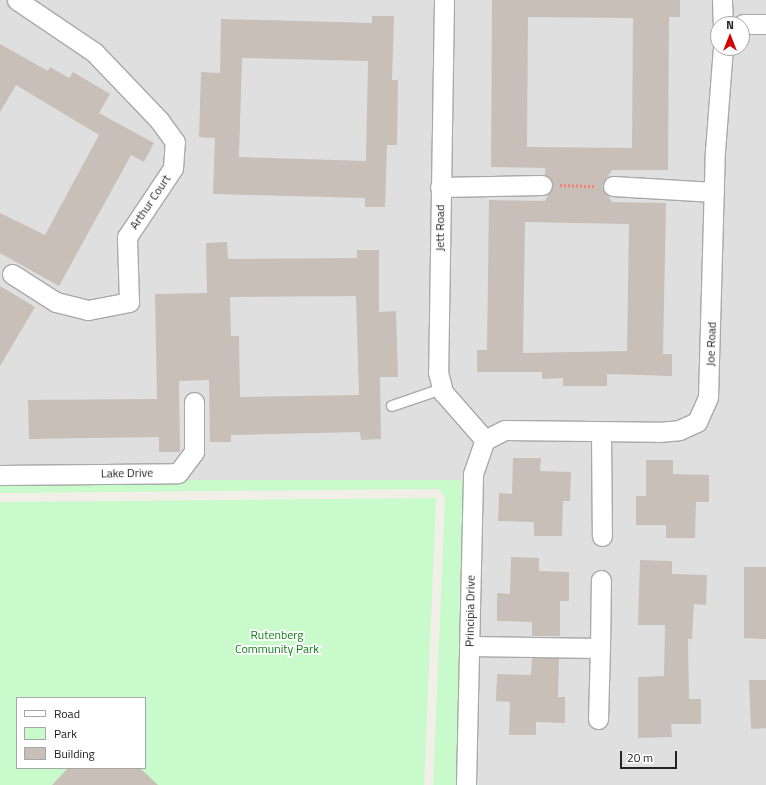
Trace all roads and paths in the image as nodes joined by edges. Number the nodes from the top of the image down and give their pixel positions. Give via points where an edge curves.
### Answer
1 (17, 0) edge
2 (444, 0) edge
3 (722, 0) edge
4 (723, 16) edge
5 (750, 24) edge
6 (766, 24) edge
7 (722, 56) edge
8 (542, 185) joint
9 (613, 186) joint
10 (440, 187) junction
11 (714, 192) junction
12 (12, 274) dead end
13 (442, 389) junction
14 (194, 402) dead end
15 (392, 406) dead end
16 (601, 431) junction
17 (485, 440) junction
18 (0, 475) edge
19 (602, 536) dead end
20 (601, 580) dead end
21 (469, 646) junction
22 (600, 648) junction
23 (598, 719) dead end
24 (466, 785) edge

1 - 12 street, Arthur Court via 94,52 160,121 175,142 173,168 126,237 128,302 88,310 56,302
2 - 10 street, Jett Road
3 - 4 street
5 - 6 street
7 - 11 street, Joe Road
8 - 9 path
8 - 10 street
9 - 11 street
10 - 13 street, Jett Road via 438,372
11 - 16 street, Joe Road via 708,397 697,422 679,430
13 - 15 lane
13 - 17 street, Jett Road
14 - 18 street, Lake Drive via 194,452 178,473
16 - 17 street, Joe Road via 505,430
16 - 19 street
17 - 21 street, Principia Drive via 472,474
20 - 22 street
21 - 22 street
21 - 24 street, Principia Drive
22 - 23 street

